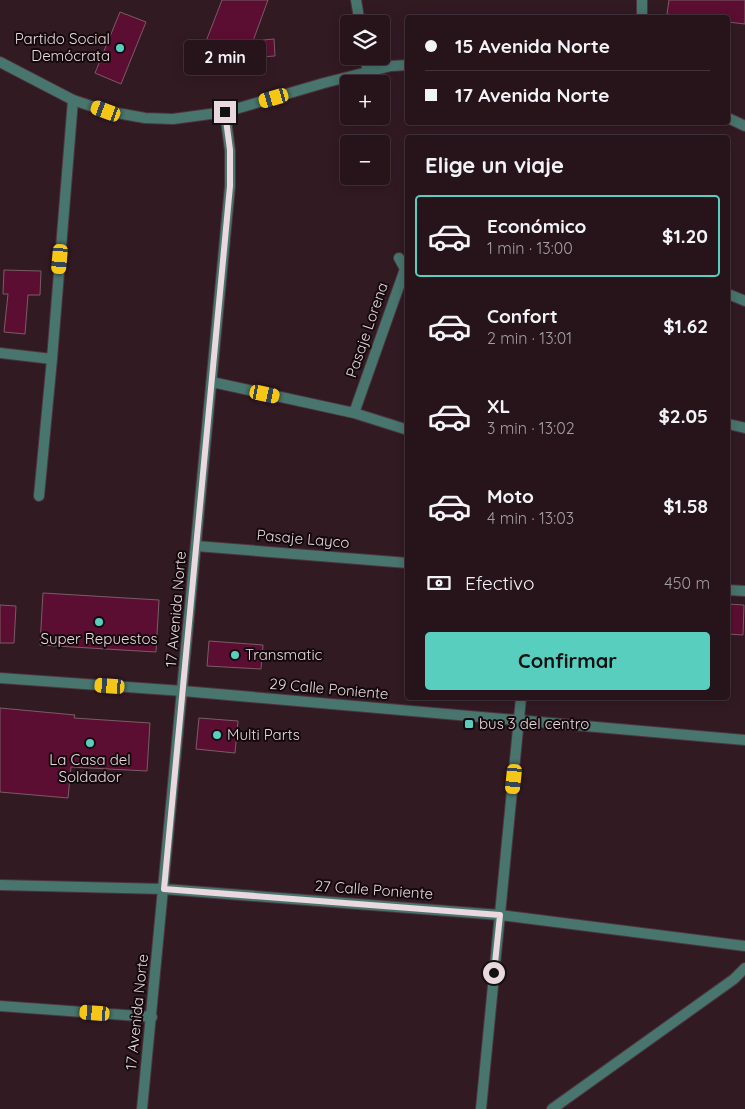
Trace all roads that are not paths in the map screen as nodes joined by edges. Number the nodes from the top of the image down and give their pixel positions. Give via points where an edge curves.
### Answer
1 (356, 0) edge
2 (642, 0) edge
3 (358, 15) edge
4 (642, 15) edge
5 (0, 62) edge
6 (367, 65) edge
7 (405, 65) edge
8 (368, 73) junction
9 (73, 100) junction
10 (225, 112) junction
11 (730, 119) edge
12 (745, 126) edge
13 (400, 258) dead end
14 (730, 295) edge
15 (745, 301) edge
16 (0, 353) edge
17 (52, 358) junction
18 (212, 382) junction
19 (354, 413) junction
20 (730, 424) edge
21 (745, 428) edge
22 (405, 429) edge
23 (39, 496) dead end
24 (196, 546) junction
25 (405, 563) edge
26 (730, 590) edge
27 (745, 591) edge
28 (0, 678) edge
29 (183, 691) junction
30 (522, 700) edge
31 (520, 721) junction
32 (745, 740) edge
33 (0, 885) edge
34 (164, 889) junction
35 (500, 915) junction
36 (745, 946) edge
37 (745, 968) edge
38 (0, 1006) edge
39 (152, 1018) junction
40 (142, 1109) edge
41 (481, 1109) edge
42 (552, 1109) edge

1 - 3 street
2 - 4 street
5 - 9 street
6 - 8 street
7 - 8 street
8 - 10 street
9 - 10 street via 106,111 145,118 174,119
9 - 17 street
10 - 18 street, 17 Avenida Norte via 231,169
11 - 12 street
13 - 19 street, Pasaje Lorena via 404,269
14 - 15 street
16 - 17 street
17 - 23 street
18 - 19 street
18 - 24 street, 17 Avenida Norte
19 - 22 street
20 - 21 street
24 - 25 street, Pasaje Layco
24 - 29 street, 17 Avenida Norte
26 - 27 street
28 - 29 street, 29 Calle Poniente
29 - 31 street, 29 Calle Poniente
29 - 34 street, 17 Avenida Norte
30 - 31 street
31 - 32 street, 29 Calle Poniente
31 - 35 street
33 - 34 street, 27 Calle Poniente
34 - 35 street, 27 Calle Poniente
34 - 39 street, 17 Avenida Norte
35 - 36 street, 27 Calle Poniente
35 - 41 street
37 - 42 street
38 - 39 street
39 - 40 street, 17 Avenida Norte

